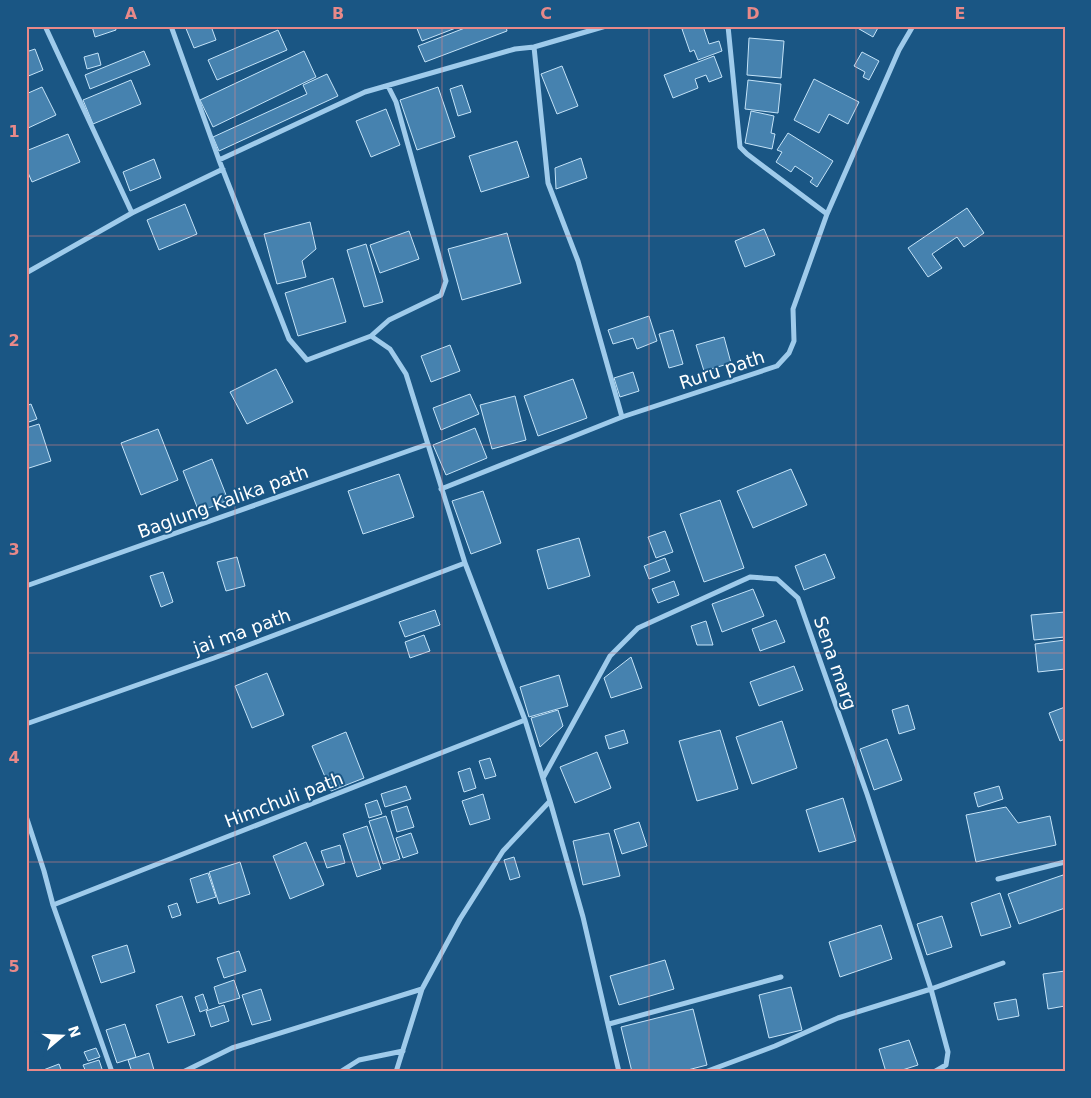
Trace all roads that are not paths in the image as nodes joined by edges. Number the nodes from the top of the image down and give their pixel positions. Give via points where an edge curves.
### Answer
1 (45, 26) edge
2 (171, 26) edge
3 (606, 26) edge
4 (728, 26) edge
5 (913, 26) edge
6 (534, 47) junction
7 (388, 86) junction
8 (219, 160) junction
9 (223, 169) junction
10 (132, 213) junction
11 (827, 214) junction
12 (26, 273) edge
13 (371, 336) junction
14 (622, 417) junction
15 (428, 444) junction
16 (441, 489) junction
17 (465, 563) junction
18 (26, 586) edge
19 (525, 720) junction
20 (26, 724) edge
21 (542, 778) junction
22 (550, 801) junction
23 (26, 816) edge
24 (1065, 862) edge
25 (998, 880) dead end
26 (53, 905) junction
27 (1003, 962) dead end
28 (781, 977) dead end
29 (422, 989) junction
30 (930, 989) junction
31 (609, 1024) junction
32 (402, 1052) junction
33 (112, 1072) edge
34 (183, 1072) edge
35 (340, 1072) edge
36 (396, 1072) edge
37 (619, 1072) edge
38 (705, 1072) edge
39 (934, 1072) edge

1 - 10 street
2 - 8 street
3 - 6 street
4 - 11 street via 740,147
5 - 11 street, Ruru path
6 - 7 street via 515,49
6 - 14 street via 548,184 578,261
7 - 8 street via 365,92
7 - 13 street via 396,102 446,281 441,295 388,320
8 - 9 street
9 - 10 street
9 - 13 street via 289,339 307,360
10 - 12 street
11 - 14 street, Ruru path via 793,309 794,341 789,353 777,366
13 - 15 street via 390,349 406,374
14 - 16 street, Ruru path
15 - 16 street
15 - 18 street, Baglung Kalika path
16 - 17 street
17 - 19 street
17 - 20 street, jai ma path via 214,658
19 - 21 street
19 - 26 street, Himchuli path
21 - 22 street
21 - 30 street, Sena marg via 610,656 638,628 750,577 777,579 798,598 867,794
22 - 29 street via 504,851 460,919
22 - 31 street
23 - 26 street
24 - 25 street
26 - 33 street
27 - 30 street
28 - 31 street
29 - 32 street
29 - 34 street via 232,1048
30 - 38 street via 838,1018
30 - 39 street, Sena marg via 948,1052 946,1064
31 - 37 street
32 - 35 street via 359,1060
32 - 36 street

